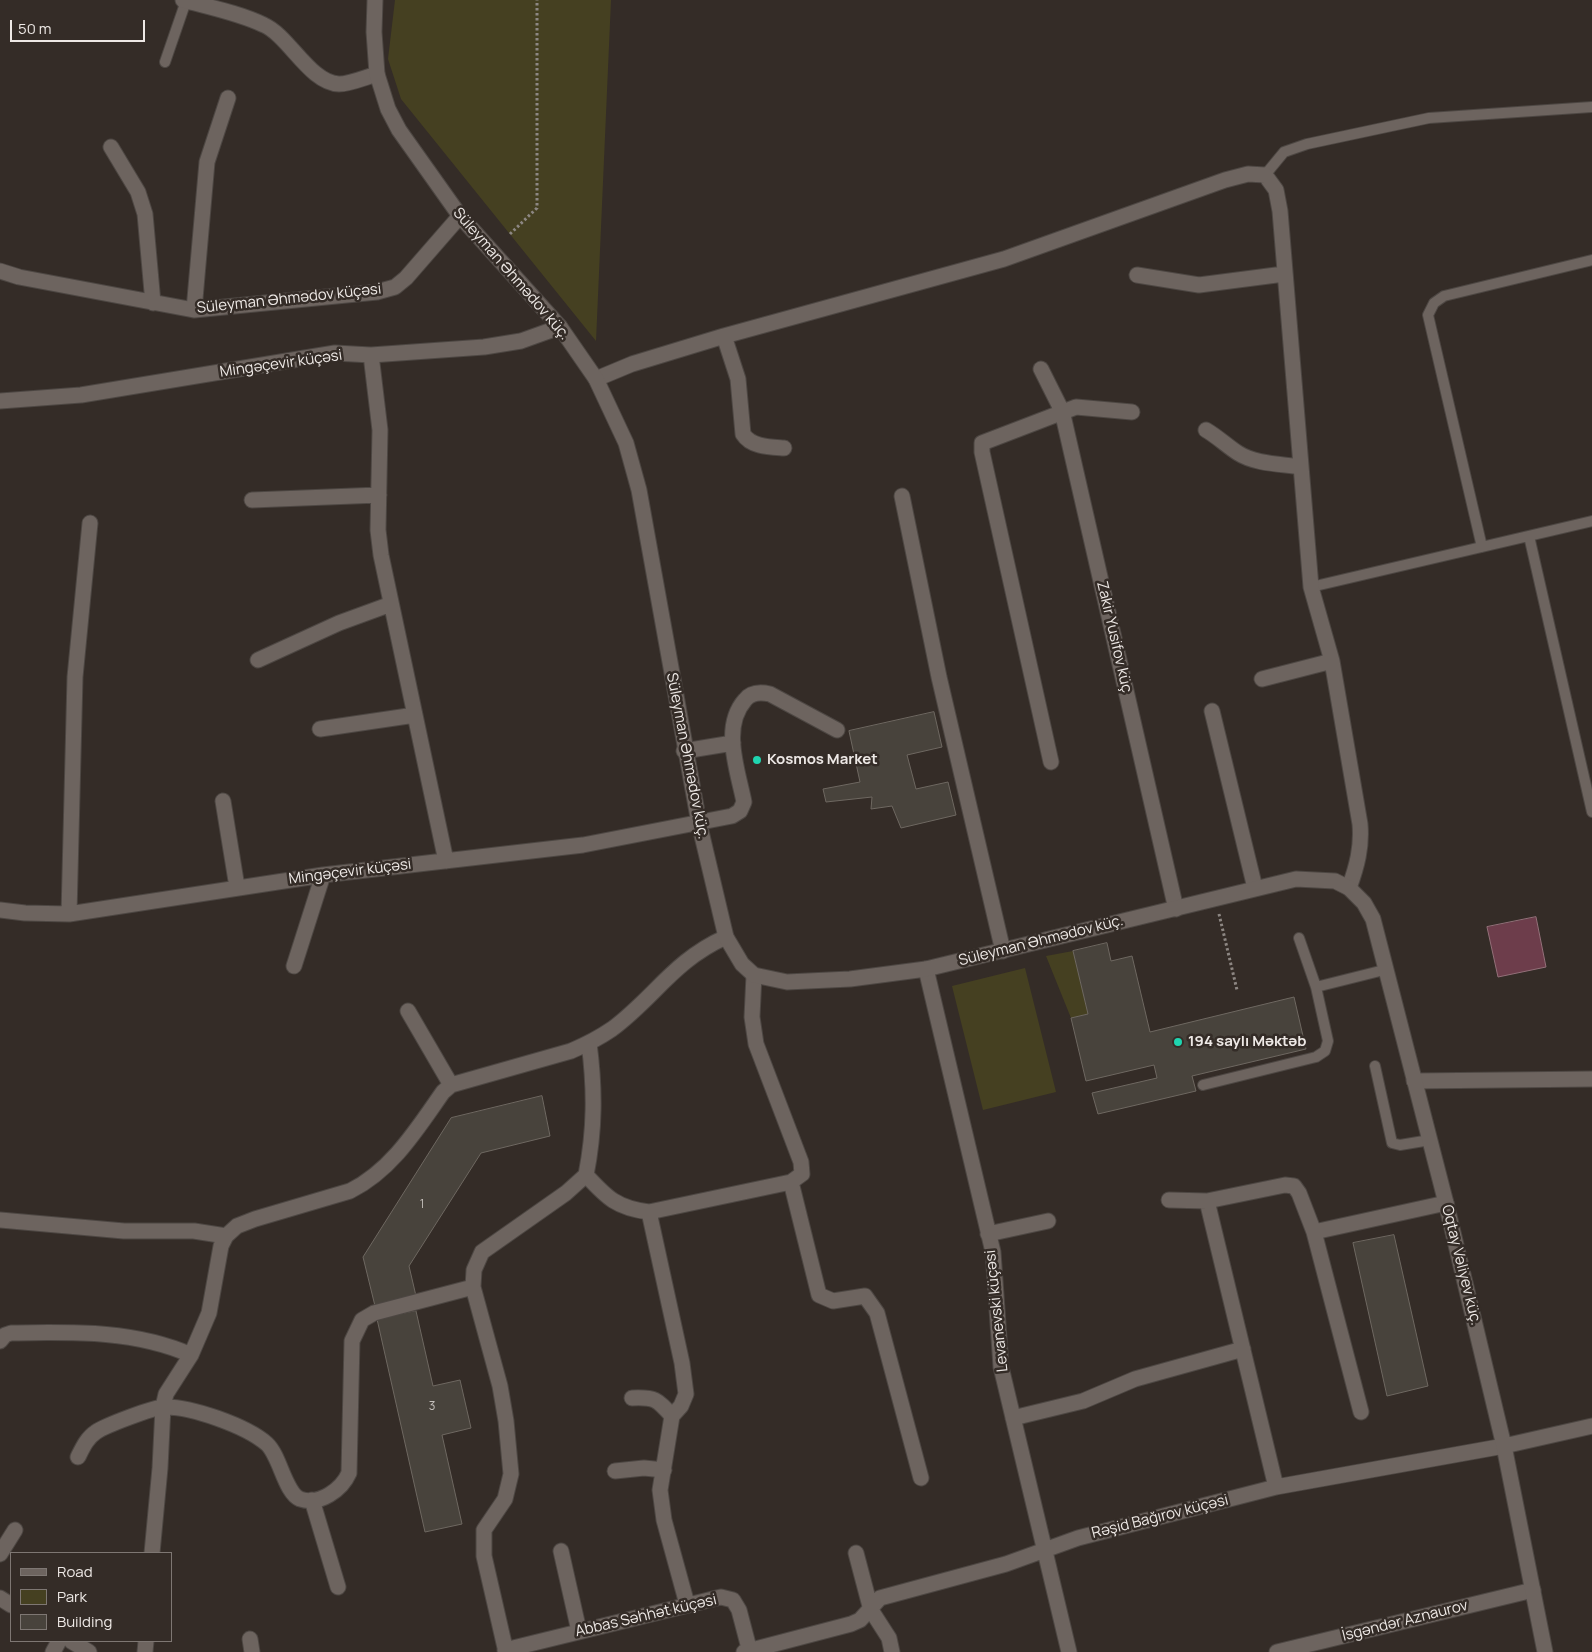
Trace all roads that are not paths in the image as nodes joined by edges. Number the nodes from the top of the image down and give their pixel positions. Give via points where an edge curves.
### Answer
1 (184, 0) edge
2 (375, 0) edge
3 (165, 62) dead end
4 (377, 74) junction
5 (228, 98) dead end
6 (1592, 107) edge
7 (111, 147) dead end
8 (1265, 175) junction
9 (460, 216) junction
10 (1592, 260) edge
11 (0, 271) edge
12 (1284, 274) junction
13 (1137, 275) dead end
14 (153, 303) junction
15 (194, 310) junction
16 (560, 327) junction
17 (724, 336) junction
18 (371, 355) junction
19 (1040, 369) dead end
20 (596, 379) junction
21 (0, 402) edge
22 (1062, 411) junction
23 (1132, 412) dead end
24 (1206, 430) dead end
25 (784, 448) dead end
26 (1300, 468) junction
27 (379, 495) junction
28 (902, 496) dead end
29 (252, 500) dead end
30 (1592, 521) edge
31 (90, 523) dead end
32 (1529, 536) junction
33 (1482, 546) junction
34 (1311, 587) junction
35 (391, 604) junction
36 (258, 660) dead end
37 (1332, 661) junction
38 (1262, 679) dead end
39 (1212, 711) dead end
40 (415, 715) junction
41 (320, 729) dead end
42 (837, 730) dead end
43 (733, 743) junction
44 (684, 751) junction
45 (1051, 762) dead end
46 (223, 801) dead end
47 (1592, 812) edge
48 (699, 823) junction
49 (446, 861) junction
50 (323, 875) junction
51 (237, 887) junction
52 (1254, 888) junction
53 (1349, 888) junction
54 (1176, 909) junction
55 (0, 910) edge
56 (69, 914) junction
57 (726, 937) junction
58 (1299, 938) dead end
59 (1003, 951) junction
60 (294, 966) dead end
61 (926, 969) junction
62 (1388, 969) junction
63 (754, 975) junction
64 (1316, 988) junction
65 (408, 1012) dead end
66 (589, 1043) junction
67 (1374, 1066) dead end
68 (1592, 1079) edge
69 (1414, 1081) junction
70 (451, 1085) junction
71 (1203, 1086) dead end
72 (1430, 1140) junction
73 (586, 1174) junction
74 (791, 1182) junction
75 (1169, 1200) dead end
76 (1206, 1202) junction
77 (1446, 1203) junction
78 (649, 1212) junction
79 (0, 1220) edge
80 (1048, 1221) dead end
81 (1314, 1232) junction
82 (988, 1234) junction
83 (226, 1236) junction
84 (473, 1287) junction
85 (0, 1341) edge
86 (1242, 1349) junction
87 (191, 1355) junction
88 (632, 1398) dead end
89 (163, 1407) junction
90 (1361, 1412) dead end
91 (672, 1416) junction
92 (1013, 1418) junction
93 (1592, 1426) edge
94 (1504, 1446) junction
95 (78, 1456) dead end
96 (664, 1470) junction
97 (615, 1471) dead end
98 (921, 1478) dead end
99 (1276, 1487) junction
100 (312, 1500) junction
101 (15, 1530) dead end
102 (1045, 1550) junction
103 (561, 1551) dead end
104 (152, 1552) edge
105 (856, 1552) dead end
106 (0, 1554) edge
107 (338, 1586) dead end
108 (1533, 1590) junction
109 (687, 1604) junction
110 (871, 1610) junction
111 (579, 1632) junction
112 (73, 1642) edge
113 (505, 1651) edge
114 (89, 1652) edge
115 (748, 1652) edge
116 (892, 1652) edge
117 (1070, 1652) edge
118 (1277, 1652) edge
119 (1546, 1652) edge

1 - 3 lane
1 - 4 street via 264,25 277,33 316,73 328,80 339,84
2 - 4 street, Süleyman Əhmədov küç.
4 - 9 street, Süleyman Əhmədov küç. via 388,109 399,130
5 - 15 street via 207,162
6 - 8 lane via 1429,118 1307,144 1284,152
7 - 14 street via 138,192 145,214
8 - 12 street via 1276,190
8 - 17 street via 1248,174 1225,180 1004,259
9 - 15 street, Süleyman Əhmədov küçəsi via 395,287 377,292
9 - 16 street, Süleyman Əhmədov küç.
10 - 33 lane via 1444,296 1434,303 1428,315
11 - 14 street, Süleyman Əhmədov küçəsi
12 - 13 street via 1199,286
12 - 26 street
14 - 15 street, Süleyman Əhmədov küçəsi
16 - 18 street, Mingəçevir küçəsi via 521,341 484,347
16 - 20 street, Süleyman Əhmədov küç.
17 - 20 street via 632,364
17 - 25 street via 738,379 743,434 756,444
18 - 21 street, Mingəçevir küçəsi via 335,353 81,395
18 - 27 street via 380,430
19 - 22 street, Zakir Yusifov küç
20 - 44 street, Süleyman Əhmədov küç. via 626,443 639,490
22 - 23 street via 1076,407
22 - 45 street via 982,443
22 - 54 street, Zakir Yusifov küç
24 - 26 street via 1239,454
26 - 34 street
27 - 29 street
27 - 35 street via 378,530
28 - 59 street
30 - 32 lane
31 - 56 street via 75,676
32 - 33 lane
32 - 47 lane
33 - 34 lane
34 - 37 street
35 - 36 street via 339,623
35 - 40 street
37 - 38 street
37 - 53 street via 1361,841 1358,863
39 - 52 street
40 - 41 street
40 - 49 street
42 - 43 street via 770,694 760,692 747,697 737,709
43 - 44 street
43 - 48 street, Mingəçevir küçəsi via 744,802 740,811 732,816
44 - 48 street, Süleyman Əhmədov küç.
46 - 51 street
48 - 49 street, Mingəçevir küçəsi via 583,845
48 - 57 street, Süleyman Əhmədov küç.
49 - 50 street, Mingəçevir küçəsi
50 - 51 street, Mingəçevir küçəsi
50 - 60 street
51 - 56 street, Mingəçevir küçəsi
52 - 53 street, Süleyman Əhmədov küç. via 1296,879 1335,881
52 - 54 street, Süleyman Əhmədov küç.
53 - 62 street, Oqtay Vəliyev küç. via 1364,902 1373,919
54 - 59 street, Süleyman Əhmədov küç.
55 - 56 street, Mingəçevir küçəsi
57 - 63 street, Süleyman Əhmədov küç. via 742,964
57 - 66 street via 703,947 612,1029
58 - 64 lane
59 - 61 street, Süleyman Əhmədov küç.
61 - 63 street, Süleyman Əhmədov küç. via 813,982 786,982
61 - 82 street, Levanevski küçəsi
62 - 64 lane
62 - 69 street, Oqtay Vəliyev küç.
63 - 74 street via 752,1017 756,1044 801,1162 802,1174
64 - 71 lane via 1328,1041 1325,1051 1316,1057
65 - 70 street
66 - 70 street
66 - 73 street via 593,1138
67 - 72 lane via 1392,1143 1400,1145
68 - 69 street
69 - 72 street, Oqtay Vəliyev küç.
70 - 83 street via 407,1143 363,1184 255,1219 237,1226
72 - 77 street, Oqtay Vəliyev küç.
73 - 78 street via 615,1204
73 - 84 street via 566,1193 482,1252 474,1270
74 - 78 street
74 - 98 street via 819,1295 833,1301 865,1296 877,1313
75 - 76 street
76 - 81 street via 1285,1185 1294,1186
76 - 86 street
77 - 81 street
77 - 94 street, Oqtay Vəliyev küç.
78 - 91 street via 686,1394
79 - 83 street via 124,1231 194,1231
80 - 82 street
81 - 90 street
82 - 92 street, Levanevski küçəsi via 993,1252 1002,1367
83 - 87 street via 219,1253 209,1313
84 - 100 street via 374,1313 362,1320 352,1341 350,1473 344,1484 329,1495
84 - 113 street via 500,1386 511,1474 505,1499 484,1530 483,1542
85 - 87 street via 11,1333 95,1332 150,1341
86 - 92 street via 1134,1379 1083,1401
86 - 99 street
87 - 89 street via 166,1394
88 - 91 street via 657,1399
89 - 95 street via 97,1431 87,1440
89 - 100 street via 241,1427 268,1445 291,1491 299,1499
89 - 104 street
91 - 96 street
92 - 102 street, Levanevski küçəsi
93 - 94 street, Rəşid Bağırov küçəsi
94 - 99 street, Rəşid Bağırov küçəsi
94 - 108 street, Oqtay Vəliyev küç.
96 - 97 street
96 - 109 street via 660,1490 664,1520
99 - 102 street, Rəşid Bağırov küçəsi via 1078,1538
100 - 107 street
101 - 106 street
102 - 110 street, Rəşid Bağırov küçəsi via 1006,1564 893,1593 880,1598
102 - 117 street, Levanevski küçəsi
103 - 111 street
105 - 110 street
108 - 118 street, İsgəndər Aznaurov
108 - 119 street, Oqtay Vəliyev küç.
109 - 111 street, Abbas Səhhət küçəsi
109 - 115 street, Abbas Səhhət küçəsi via 721,1597 733,1600 739,1610
110 - 115 street, Rəşid Bağırov küçəsi via 851,1624
110 - 116 street via 889,1638
111 - 113 street, Abbas Səhhət küçəsi
112 - 114 street

